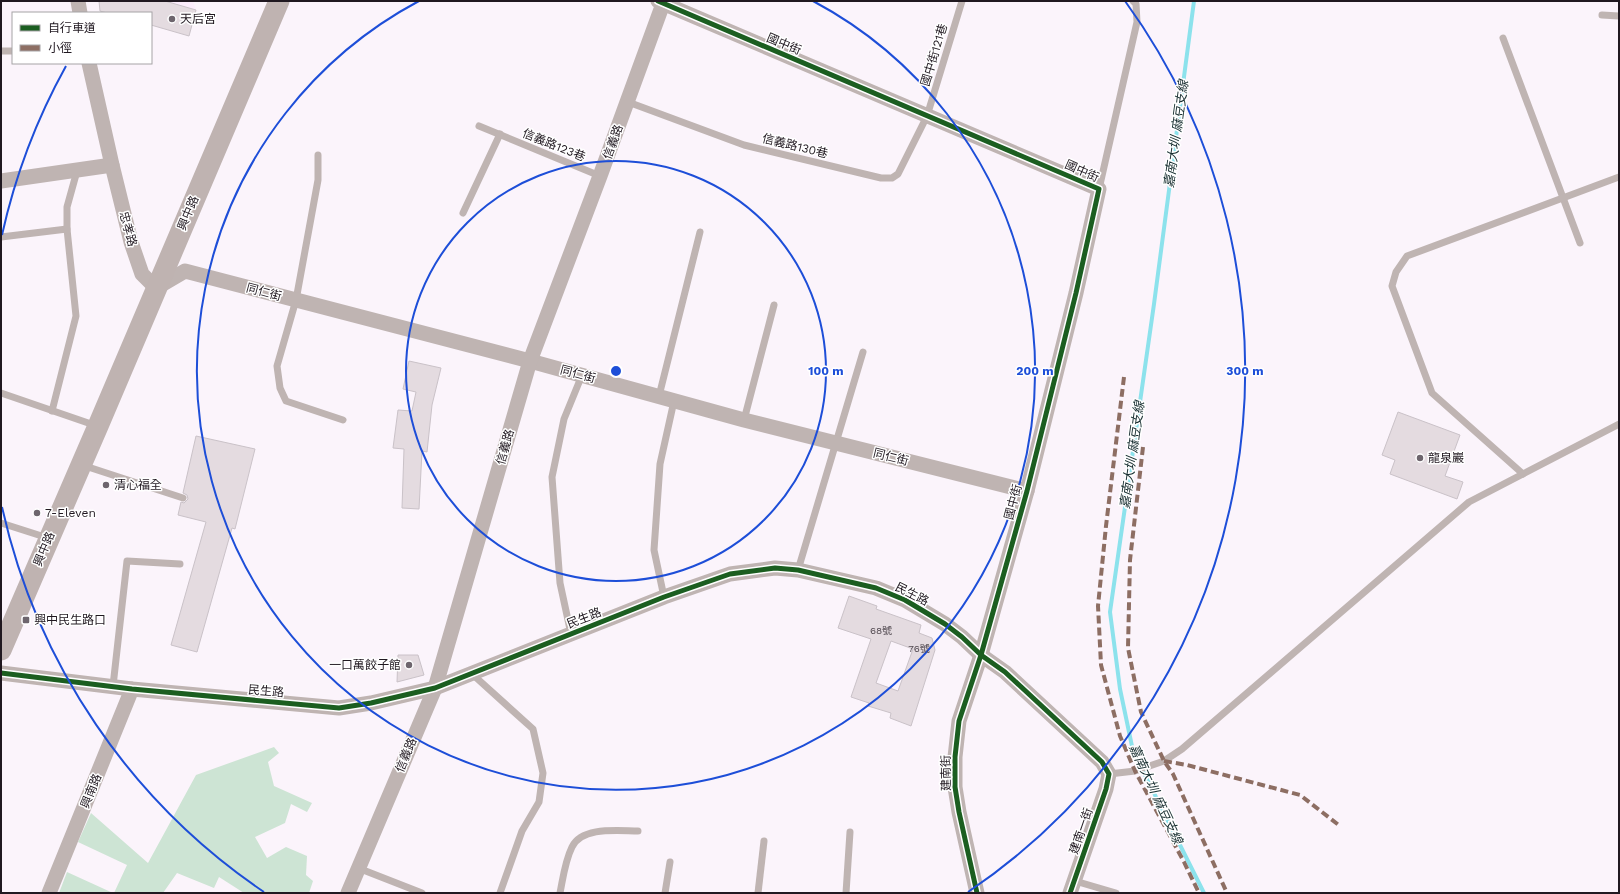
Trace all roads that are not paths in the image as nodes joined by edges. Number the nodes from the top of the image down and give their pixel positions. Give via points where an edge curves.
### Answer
1 (78, 1) edge
2 (279, 1) edge
3 (962, 1) edge
4 (1132, 1) edge
5 (662, 2) edge
6 (80, 12) edge
7 (1602, 15) dead end
8 (1619, 16) edge
9 (1503, 38) dead end
10 (1, 51) edge
11 (12, 51) edge
12 (89, 64) edge
13 (628, 102) junction
14 (927, 116) junction
15 (479, 126) dead end
16 (500, 134) junction
17 (318, 155) dead end
18 (112, 165) junction
19 (77, 171) junction
20 (600, 176) junction
21 (1619, 177) edge
22 (1, 181) edge
23 (1100, 189) junction
24 (1564, 199) junction
25 (463, 213) dead end
26 (67, 229) junction
27 (700, 232) dead end
28 (1, 238) edge
29 (1580, 243) dead end
30 (156, 288) junction
31 (296, 300) junction
32 (774, 305) dead end
33 (863, 352) dead end
34 (530, 361) junction
35 (582, 375) junction
36 (1, 393) edge
37 (659, 396) junction
38 (674, 401) junction
39 (52, 411) junction
40 (343, 420) dead end
41 (744, 420) junction
42 (1619, 424) edge
43 (98, 426) junction
44 (836, 443) junction
45 (82, 465) junction
46 (1523, 474) junction
47 (1026, 491) junction
48 (183, 498) dead end
49 (1, 522) edge
50 (49, 538) junction
51 (180, 564) dead end
52 (798, 570) junction
53 (664, 597) junction
54 (571, 634) junction
55 (1, 650) edge
56 (981, 655) junction
57 (1, 673) edge
58 (470, 673) junction
59 (113, 686) junction
60 (435, 688) junction
61 (132, 689) junction
62 (1109, 774) junction
63 (638, 831) dead end
64 (850, 832) dead end
65 (764, 841) dead end
66 (670, 862) dead end
67 (358, 868) junction
68 (1073, 887) edge
69 (49, 893) edge
70 (348, 893) edge
71 (422, 893) edge
72 (500, 893) edge
73 (560, 893) edge
74 (665, 893) edge
75 (758, 893) edge
76 (846, 893) edge
77 (977, 893) edge
78 (1116, 893) edge

1 - 6 street
2 - 30 main road, 興中路
3 - 14 lane, 國中街121巷
4 - 23 lane via 1136,4 1137,22
5 - 13 street, 信義路
5 - 14 street, 國中街
7 - 8 lane
9 - 24 lane
10 - 11 lane
12 - 18 street, 忠孝路
13 - 14 lane, 信義路130巷 via 744,145 881,178 892,178 898,174
13 - 20 street, 信義路
14 - 23 street, 國中街
15 - 16 lane, 信義路123巷
16 - 20 lane, 信義路123巷
16 - 25 lane
17 - 31 lane via 318,180
18 - 19 street
18 - 30 street, 忠孝路 via 131,242 142,274
19 - 22 street
19 - 26 lane via 67,207
20 - 34 street, 信義路
21 - 24 lane
23 - 47 street, 國中街
24 - 29 lane
24 - 46 lane via 1407,256 1396,272 1392,286 1432,393
26 - 28 lane
26 - 39 lane via 76,316
27 - 37 lane
30 - 31 street, 同仁街 via 185,271
30 - 43 main road, 興中路
31 - 34 street, 同仁街
31 - 40 lane via 276,366 280,388 286,402
32 - 41 lane
33 - 44 lane
34 - 35 street, 同仁街
34 - 60 street, 信義路
35 - 37 street, 同仁街
35 - 54 lane via 564,419 552,477 560,583
36 - 39 lane
37 - 38 street, 同仁街
38 - 41 street, 同仁街
38 - 53 lane via 660,464 654,550
39 - 43 lane
41 - 44 street, 同仁街
42 - 46 lane
43 - 45 main road, 興中路
44 - 47 street, 同仁街
44 - 52 lane
45 - 48 lane
45 - 50 main road, 興中路
46 - 62 lane via 1469,502 1182,749 1164,761 1135,771
47 - 56 street, 國中街
49 - 50 lane
50 - 55 main road, 興中路
51 - 59 lane via 127,560
52 - 53 street, 民生路 via 775,568 730,574
52 - 56 street, 民生路 via 876,588 905,600 945,624
53 - 54 street, 民生路
54 - 58 street, 民生路
56 - 62 street, 民生路 via 1011,677 1102,762
56 - 77 street, 建南街 via 959,721 955,757 958,806
57 - 59 street, 民生路
58 - 60 street, 民生路
58 - 72 lane via 533,729 543,773 539,802 522,831
59 - 61 street, 民生路
60 - 61 street, 民生路 via 371,704 339,708
60 - 67 street, 信義路
61 - 69 street, 興南路
62 - 68 street, 建南一街
63 - 73 lane via 605,830 583,836 572,846
64 - 76 lane
65 - 75 lane
66 - 74 lane
67 - 70 street, 信義路
67 - 71 lane
68 - 78 lane

